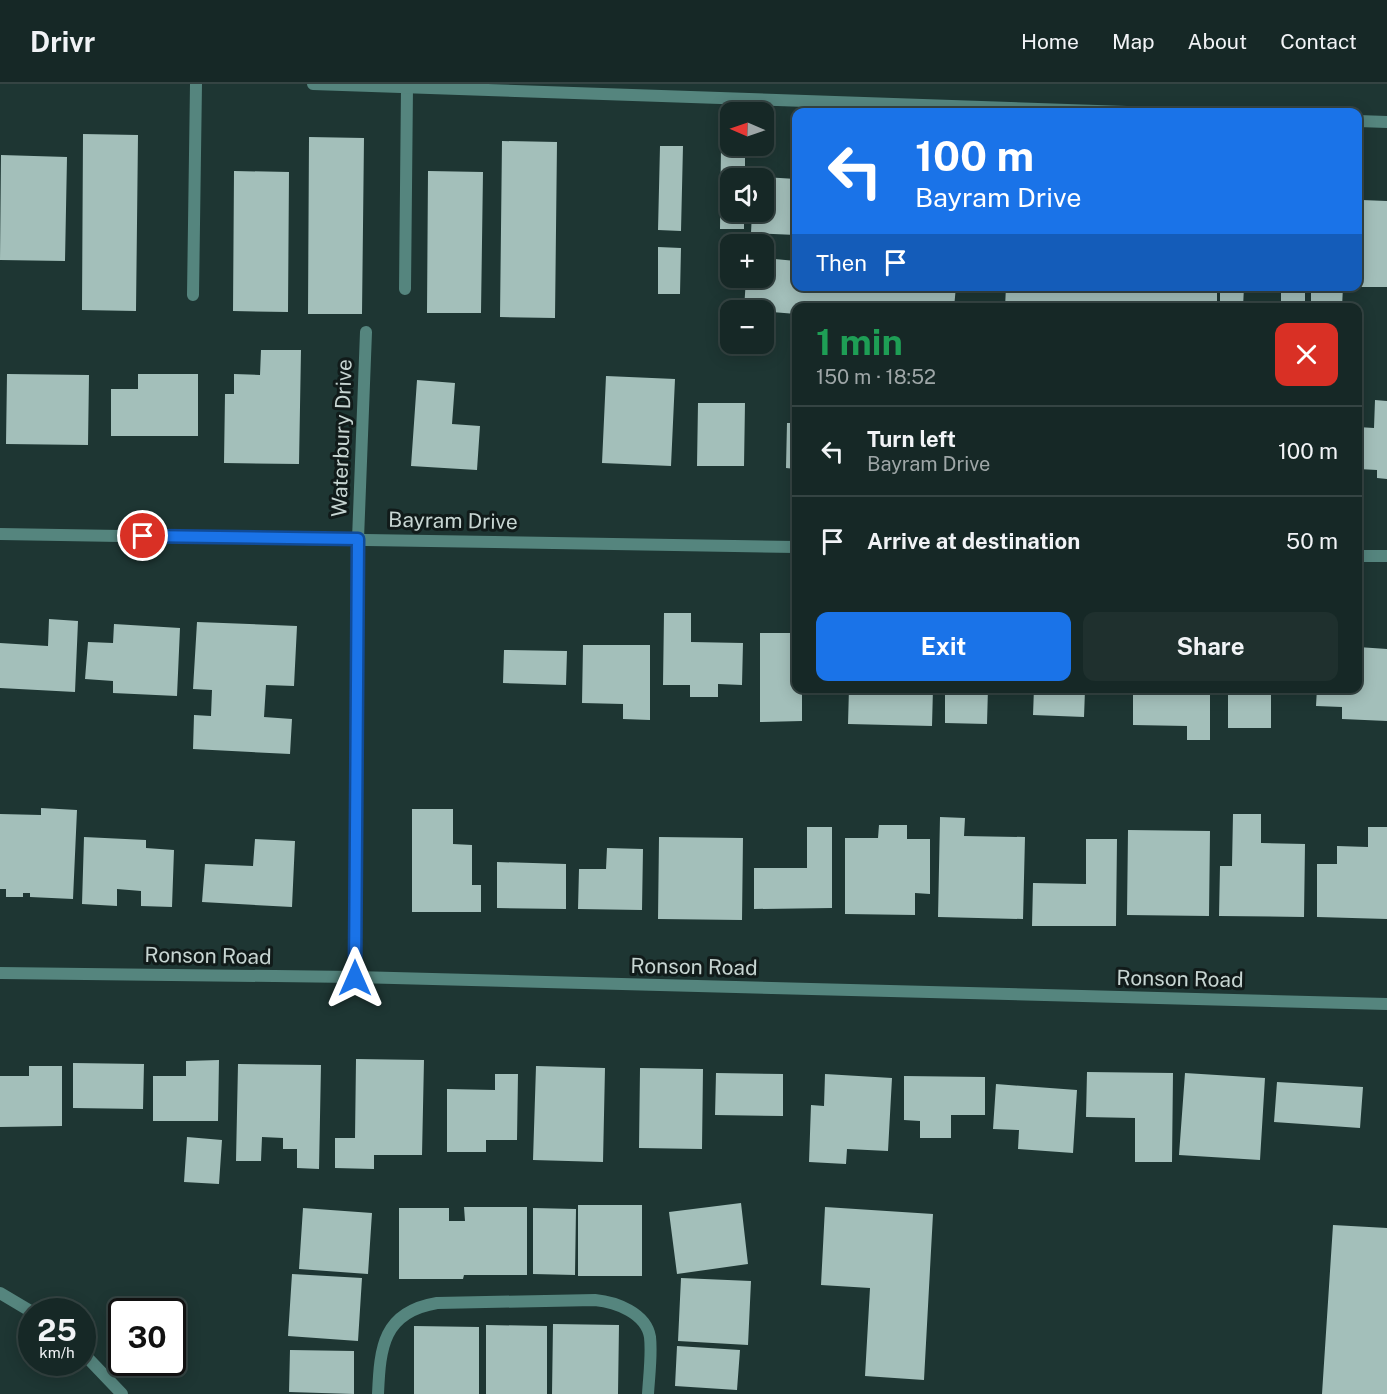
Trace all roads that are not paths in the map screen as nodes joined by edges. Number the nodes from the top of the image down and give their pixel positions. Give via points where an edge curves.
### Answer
1 (196, 84) edge
2 (313, 84) edge
3 (407, 87) junction
4 (1012, 108) edge
5 (1362, 121) edge
6 (1387, 122) edge
7 (405, 289) dead end
8 (193, 295) dead end
9 (366, 332) dead end
10 (0, 534) edge
11 (358, 539) junction
12 (792, 546) edge
13 (1362, 556) edge
14 (1387, 556) edge
15 (0, 973) edge
16 (355, 978) junction
17 (1387, 1004) edge
18 (0, 1293) edge
19 (18, 1304) edge
20 (96, 1367) edge
21 (122, 1394) edge
22 (378, 1394) edge
23 (648, 1394) edge

1 - 8 street
2 - 3 street
3 - 4 street
3 - 7 street
5 - 6 street
9 - 11 street, Waterbury Drive
10 - 11 street, Bayram Drive
11 - 12 street, Bayram Drive
11 - 16 street, Waterbury Drive
13 - 14 street
15 - 16 street, Ronson Road
16 - 17 street, Ronson Road
18 - 19 street
20 - 21 street
22 - 23 street via 382,1347 387,1334 397,1319 421,1305 596,1300 625,1307 650,1335

